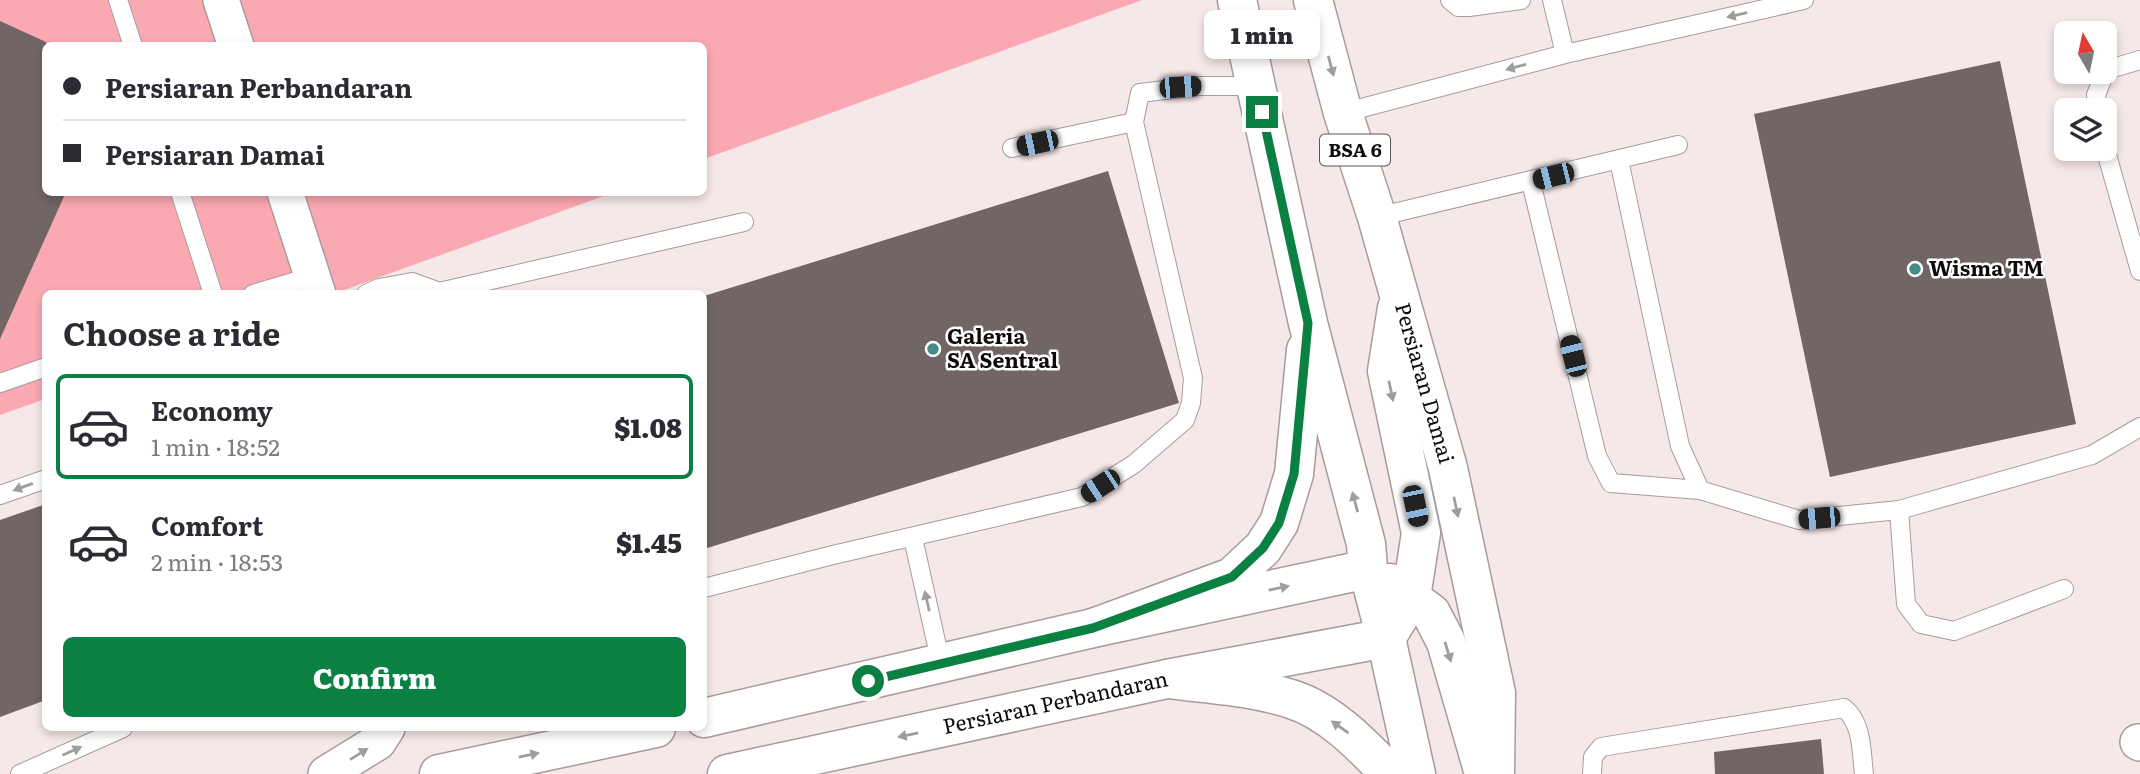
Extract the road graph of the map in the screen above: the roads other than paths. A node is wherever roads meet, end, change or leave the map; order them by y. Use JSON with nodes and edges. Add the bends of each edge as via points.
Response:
{"nodes":[{"id":1,"x":118,"y":0,"type":"edge"},
{"id":2,"x":221,"y":0,"type":"edge"},
{"id":3,"x":1237,"y":0,"type":"edge"},
{"id":4,"x":1313,"y":0,"type":"edge"},
{"id":5,"x":1450,"y":0,"type":"edge"},
{"id":6,"x":1521,"y":0,"type":"edge"},
{"id":7,"x":1552,"y":0,"type":"edge"},
{"id":8,"x":1804,"y":0,"type":"edge"},
{"id":9,"x":132,"y":42,"type":"edge"},
{"id":10,"x":235,"y":42,"type":"edge"},
{"id":11,"x":1565,"y":54,"type":"junction"},
{"id":12,"x":2140,"y":60,"type":"edge"},
{"id":13,"x":1256,"y":86,"type":"junction"},
{"id":14,"x":2096,"y":98,"type":"edge"},
{"id":15,"x":1343,"y":113,"type":"junction"},
{"id":16,"x":1134,"y":122,"type":"junction"},
{"id":17,"x":1678,"y":145,"type":"dead end"},
{"id":18,"x":1012,"y":148,"type":"dead end"},
{"id":19,"x":1619,"y":160,"type":"junction"},
{"id":20,"x":2109,"y":161,"type":"edge"},
{"id":21,"x":1531,"y":182,"type":"junction"},
{"id":22,"x":181,"y":196,"type":"edge"},
{"id":23,"x":286,"y":196,"type":"edge"},
{"id":24,"x":1377,"y":217,"type":"junction"},
{"id":25,"x":744,"y":222,"type":"dead end"},
{"id":26,"x":2140,"y":271,"type":"edge"},
{"id":27,"x":316,"y":285,"type":"edge"},
{"id":28,"x":212,"y":290,"type":"edge"},
{"id":29,"x":281,"y":290,"type":"edge"},
{"id":30,"x":375,"y":290,"type":"edge"},
{"id":31,"x":432,"y":290,"type":"edge"},
{"id":32,"x":452,"y":290,"type":"edge"},
{"id":33,"x":1399,"y":299,"type":"junction"},
{"id":34,"x":1308,"y":323,"type":"junction"},
{"id":35,"x":42,"y":368,"type":"edge"},
{"id":36,"x":0,"y":383,"type":"edge"},
{"id":37,"x":2140,"y":427,"type":"edge"},
{"id":38,"x":42,"y":480,"type":"edge"},
{"id":39,"x":1700,"y":489,"type":"junction"},
{"id":40,"x":0,"y":495,"type":"edge"},
{"id":41,"x":1899,"y":510,"type":"junction"},
{"id":42,"x":913,"y":538,"type":"junction"},
{"id":43,"x":1368,"y":569,"type":"junction"},
{"id":44,"x":707,"y":587,"type":"edge"},
{"id":45,"x":2064,"y":589,"type":"dead end"},
{"id":46,"x":1411,"y":597,"type":"junction"},
{"id":47,"x":1093,"y":628,"type":"junction"},
{"id":48,"x":1386,"y":638,"type":"junction"},
{"id":49,"x":941,"y":664,"type":"junction"},
{"id":50,"x":1167,"y":679,"type":"junction"},
{"id":51,"x":796,"y":698,"type":"junction"},
{"id":52,"x":707,"y":705,"type":"edge"},
{"id":53,"x":707,"y":717,"type":"edge"},
{"id":54,"x":116,"y":731,"type":"edge"},
{"id":55,"x":385,"y":731,"type":"edge"},
{"id":56,"x":642,"y":731,"type":"edge"},
{"id":57,"x":811,"y":756,"type":"junction"},
{"id":58,"x":1588,"y":773,"type":"edge"},
{"id":59,"x":20,"y":774,"type":"edge"},
{"id":60,"x":326,"y":774,"type":"edge"},
{"id":61,"x":439,"y":774,"type":"edge"},
{"id":62,"x":727,"y":774,"type":"edge"},
{"id":63,"x":776,"y":774,"type":"edge"},
{"id":64,"x":1390,"y":774,"type":"edge"},
{"id":65,"x":1416,"y":774,"type":"edge"},
{"id":66,"x":1484,"y":774,"type":"edge"},
{"id":67,"x":1494,"y":774,"type":"edge"},
{"id":68,"x":1864,"y":774,"type":"edge"}],
"edges":[{"from":1,"to":9,"type":"lane"},
{"from":2,"to":10,"type":"street"},
{"from":3,"to":13,"type":"main road"},
{"from":4,"to":15,"type":"main road","name":"Persiaran Damai","number":"BSA 6","one_way":true},
{"from":5,"to":6,"type":"lane","via":[[1458,7],[1469,7]]},
{"from":7,"to":11,"type":"lane"},
{"from":8,"to":11,"type":"lane","one_way":true},
{"from":11,"to":15,"type":"lane","one_way":true},
{"from":12,"to":14,"type":"lane","via":[[2106,70]]},
{"from":13,"to":16,"type":"lane","via":[[1140,93]]},
{"from":13,"to":34,"type":"main road"},
{"from":15,"to":24,"type":"main road","name":"Persiaran Damai","number":"BSA 6"},
{"from":16,"to":18,"type":"lane"},
{"from":16,"to":42,"type":"lane","via":[[1193,378],[1185,420],[1134,464],[1082,497]]},
{"from":17,"to":19,"type":"lane"},
{"from":19,"to":21,"type":"lane"},
{"from":19,"to":39,"type":"lane","via":[[1680,446]]},
{"from":20,"to":26,"type":"lane"},
{"from":21,"to":24,"type":"lane"},
{"from":21,"to":39,"type":"lane","via":[[1597,456],[1611,484]]},
{"from":22,"to":28,"type":"lane"},
{"from":23,"to":27,"type":"street"},
{"from":24,"to":33,"type":"main road","name":"Persiaran Damai","number":"BSA 6"},
{"from":25,"to":32,"type":"lane"},
{"from":27,"to":29,"type":"lane"},
{"from":30,"to":31,"type":"lane","via":[[412,282]]},
{"from":33,"to":46,"type":"main road","one_way":true,"via":[[1387,371],[1421,533]]},
{"from":33,"to":67,"type":"main road","name":"Persiaran Damai","number":"BSA 6","one_way":true,"via":[[1448,468],[1496,693]]},
{"from":43,"to":34,"type":"main road","one_way":true,"via":[[1366,544]]},
{"from":34,"to":47,"type":"main road","via":[[1294,474],[1279,523],[1263,548],[1232,577]]},
{"from":35,"to":36,"type":"lane"},
{"from":37,"to":41,"type":"lane","via":[[2092,455]]},
{"from":38,"to":40,"type":"lane","one_way":true},
{"from":39,"to":41,"type":"lane","via":[[1799,520]]},
{"from":41,"to":45,"type":"lane","via":[[1906,604],[1921,624],[1954,631]]},
{"from":42,"to":44,"type":"lane"},
{"from":49,"to":42,"type":"lane","one_way":true},
{"from":43,"to":46,"type":"main road"},
{"from":47,"to":43,"type":"main road","one_way":true},
{"from":43,"to":48,"type":"main road"},
{"from":46,"to":48,"type":"main road"},
{"from":46,"to":66,"type":"main road","one_way":true,"via":[[1431,612],[1446,642]]},
{"from":47,"to":49,"type":"main road"},
{"from":48,"to":50,"type":"main road","name":"Persiaran Perbandaran"},
{"from":48,"to":65,"type":"main road"},
{"from":49,"to":51,"type":"main road"},
{"from":50,"to":57,"type":"main road","name":"Persiaran Perbandaran","one_way":true},
{"from":64,"to":50,"type":"main road","one_way":true,"via":[[1353,737],[1293,699]]},
{"from":51,"to":52,"type":"street"},
{"from":51,"to":53,"type":"main road"},
{"from":59,"to":54,"type":"lane","one_way":true},
{"from":60,"to":55,"type":"street","one_way":true,"via":[[378,742]]},
{"from":61,"to":56,"type":"main road","one_way":true},
{"from":57,"to":62,"type":"main road","name":"Persiaran Perbandaran"},
{"from":57,"to":63,"type":"street"},
{"from":58,"to":68,"type":"lane","via":[[1601,747],[1844,708],[1853,715],[1858,730]]}]}
